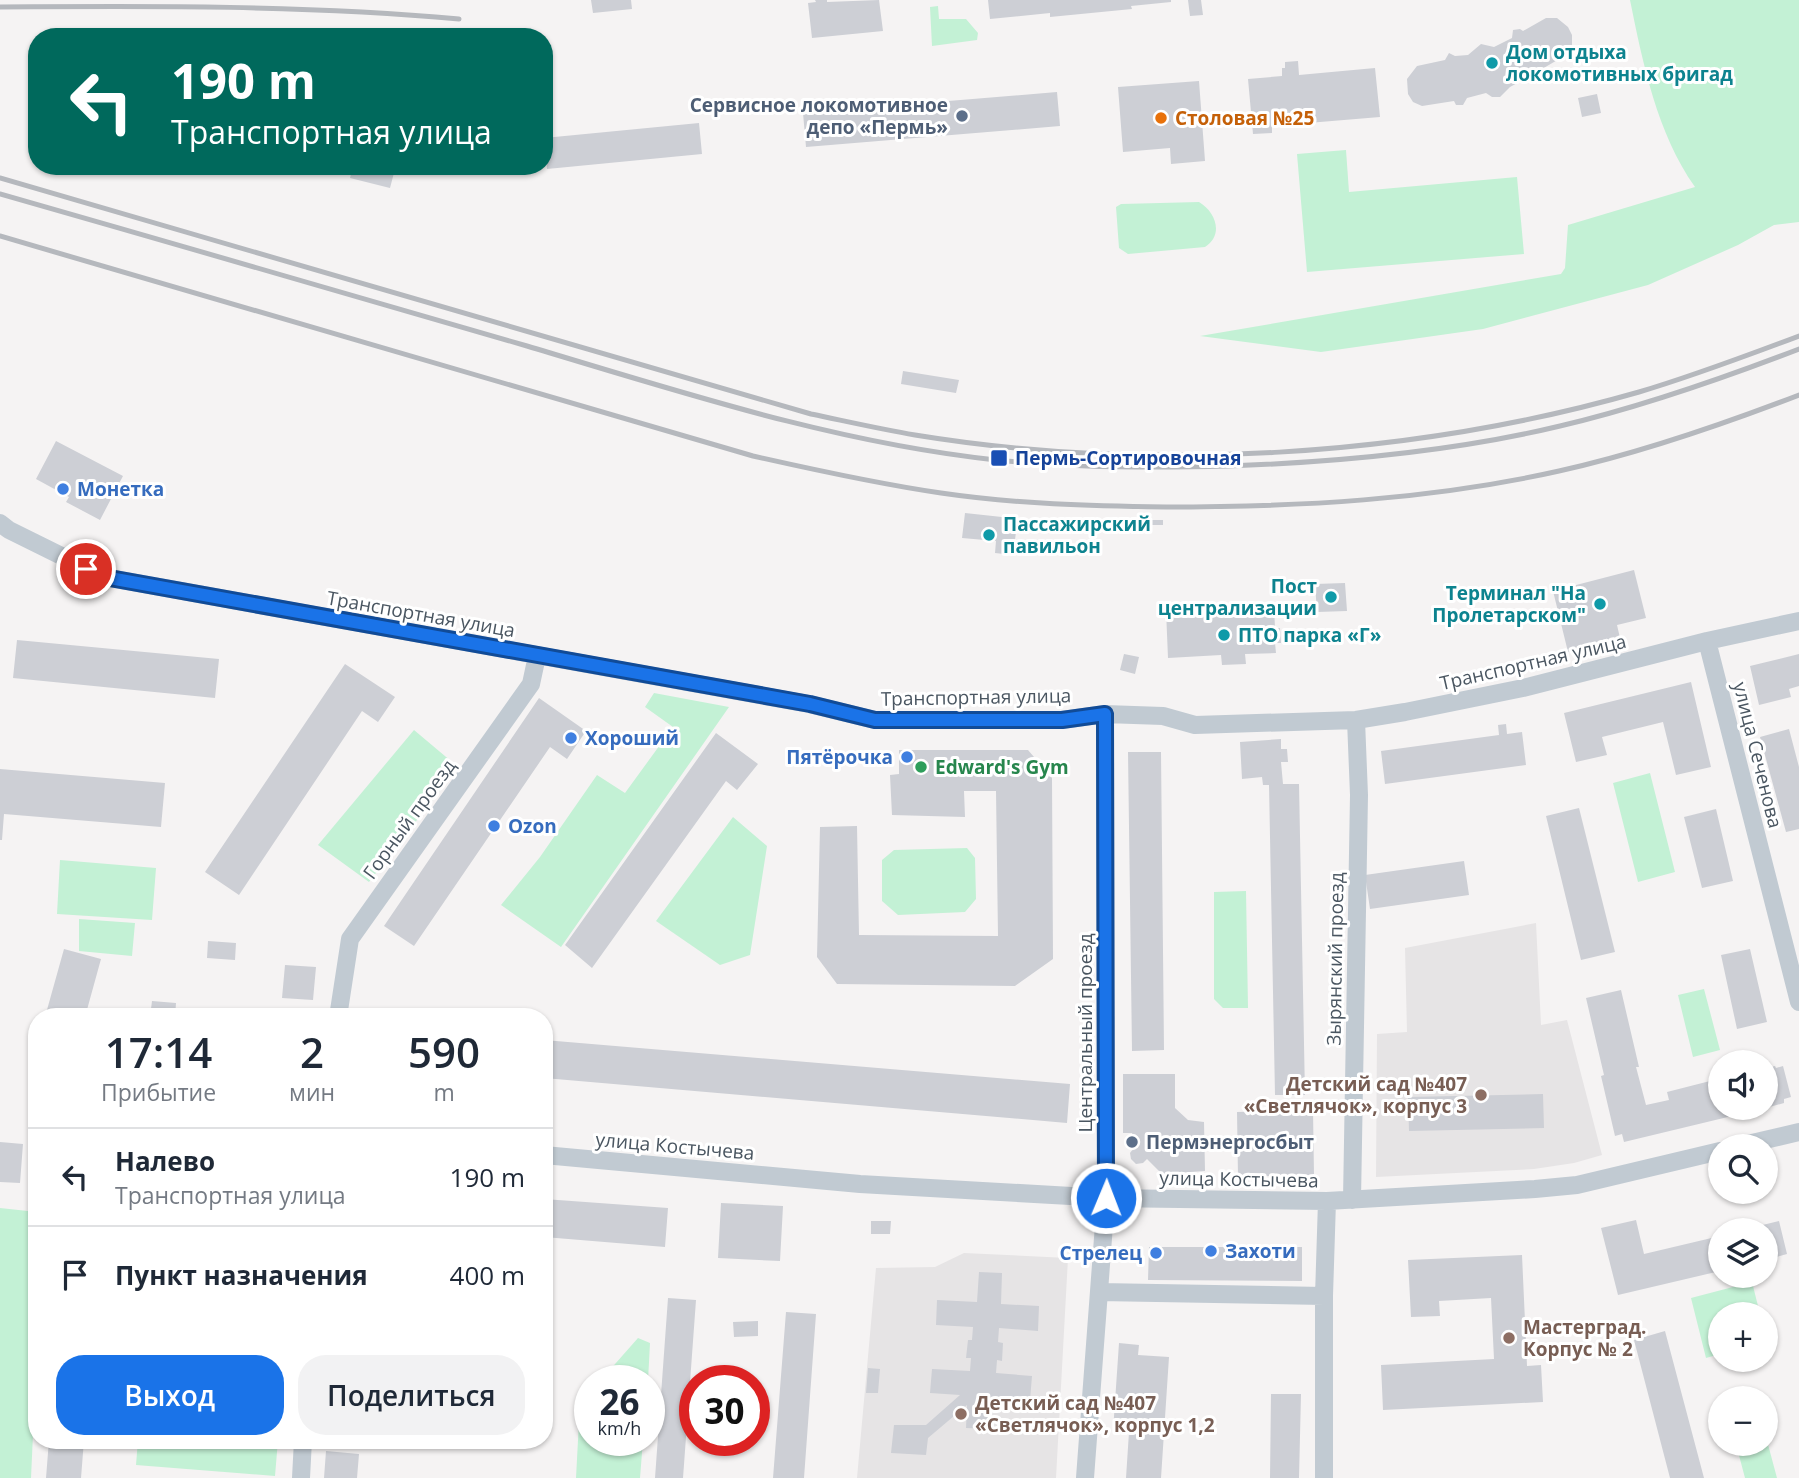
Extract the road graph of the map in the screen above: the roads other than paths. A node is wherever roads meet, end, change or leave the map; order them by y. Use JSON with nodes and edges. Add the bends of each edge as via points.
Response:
{"nodes":[{"id":1,"x":0,"y":523,"type":"edge"},
{"id":2,"x":1799,"y":621,"type":"edge"},
{"id":3,"x":1707,"y":641,"type":"junction"},
{"id":4,"x":537,"y":656,"type":"junction"},
{"id":5,"x":1105,"y":714,"type":"junction"},
{"id":6,"x":1356,"y":719,"type":"junction"},
{"id":7,"x":1799,"y":1002,"type":"edge"},
{"id":8,"x":339,"y":1008,"type":"edge"},
{"id":9,"x":1799,"y":1132,"type":"edge"},
{"id":10,"x":1778,"y":1137,"type":"edge"},
{"id":11,"x":1708,"y":1154,"type":"edge"},
{"id":12,"x":553,"y":1156,"type":"edge"},
{"id":13,"x":1106,"y":1198,"type":"junction"},
{"id":14,"x":1352,"y":1200,"type":"junction"},
{"id":15,"x":1327,"y":1201,"type":"junction"},
{"id":16,"x":1099,"y":1292,"type":"junction"},
{"id":17,"x":1324,"y":1296,"type":"junction"},
{"id":18,"x":303,"y":1449,"type":"edge"},
{"id":19,"x":301,"y":1478,"type":"edge"},
{"id":20,"x":1085,"y":1478,"type":"edge"},
{"id":21,"x":1324,"y":1478,"type":"edge"}],
"edges":[{"from":1,"to":4,"type":"street","name":"Транспортная улица","via":[[104,577]]},
{"from":2,"to":3,"type":"street","name":"Транспортная улица"},
{"from":3,"to":6,"type":"street","name":"Транспортная улица","via":[[1523,688]]},
{"from":3,"to":7,"type":"street","name":"улица Сеченова"},
{"from":4,"to":5,"type":"street","name":"Транспортная улица","via":[[810,704],[875,720],[1062,720]]},
{"from":4,"to":8,"type":"street","name":"Горный проезд","via":[[531,684],[350,939]]},
{"from":5,"to":6,"type":"street","name":"Транспортная улица","via":[[1163,716],[1195,725]]},
{"from":5,"to":13,"type":"street","name":"Центральный проезд"},
{"from":6,"to":14,"type":"street","name":"Зырянский проезд","via":[[1359,794]]},
{"from":9,"to":10,"type":"street"},
{"from":11,"to":14,"type":"street","name":"улица Костычева","via":[[1577,1185]]},
{"from":12,"to":13,"type":"street","name":"улица Костычева","via":[[860,1184]]},
{"from":13,"to":15,"type":"street","name":"улица Костычева"},
{"from":13,"to":16,"type":"street","name":"Центральный проезд"},
{"from":14,"to":15,"type":"street","name":"улица Костычева"},
{"from":15,"to":17,"type":"street"},
{"from":16,"to":17,"type":"street"},
{"from":16,"to":20,"type":"street","name":"Центральный проезд"},
{"from":17,"to":21,"type":"street"},
{"from":18,"to":19,"type":"street"}]}
